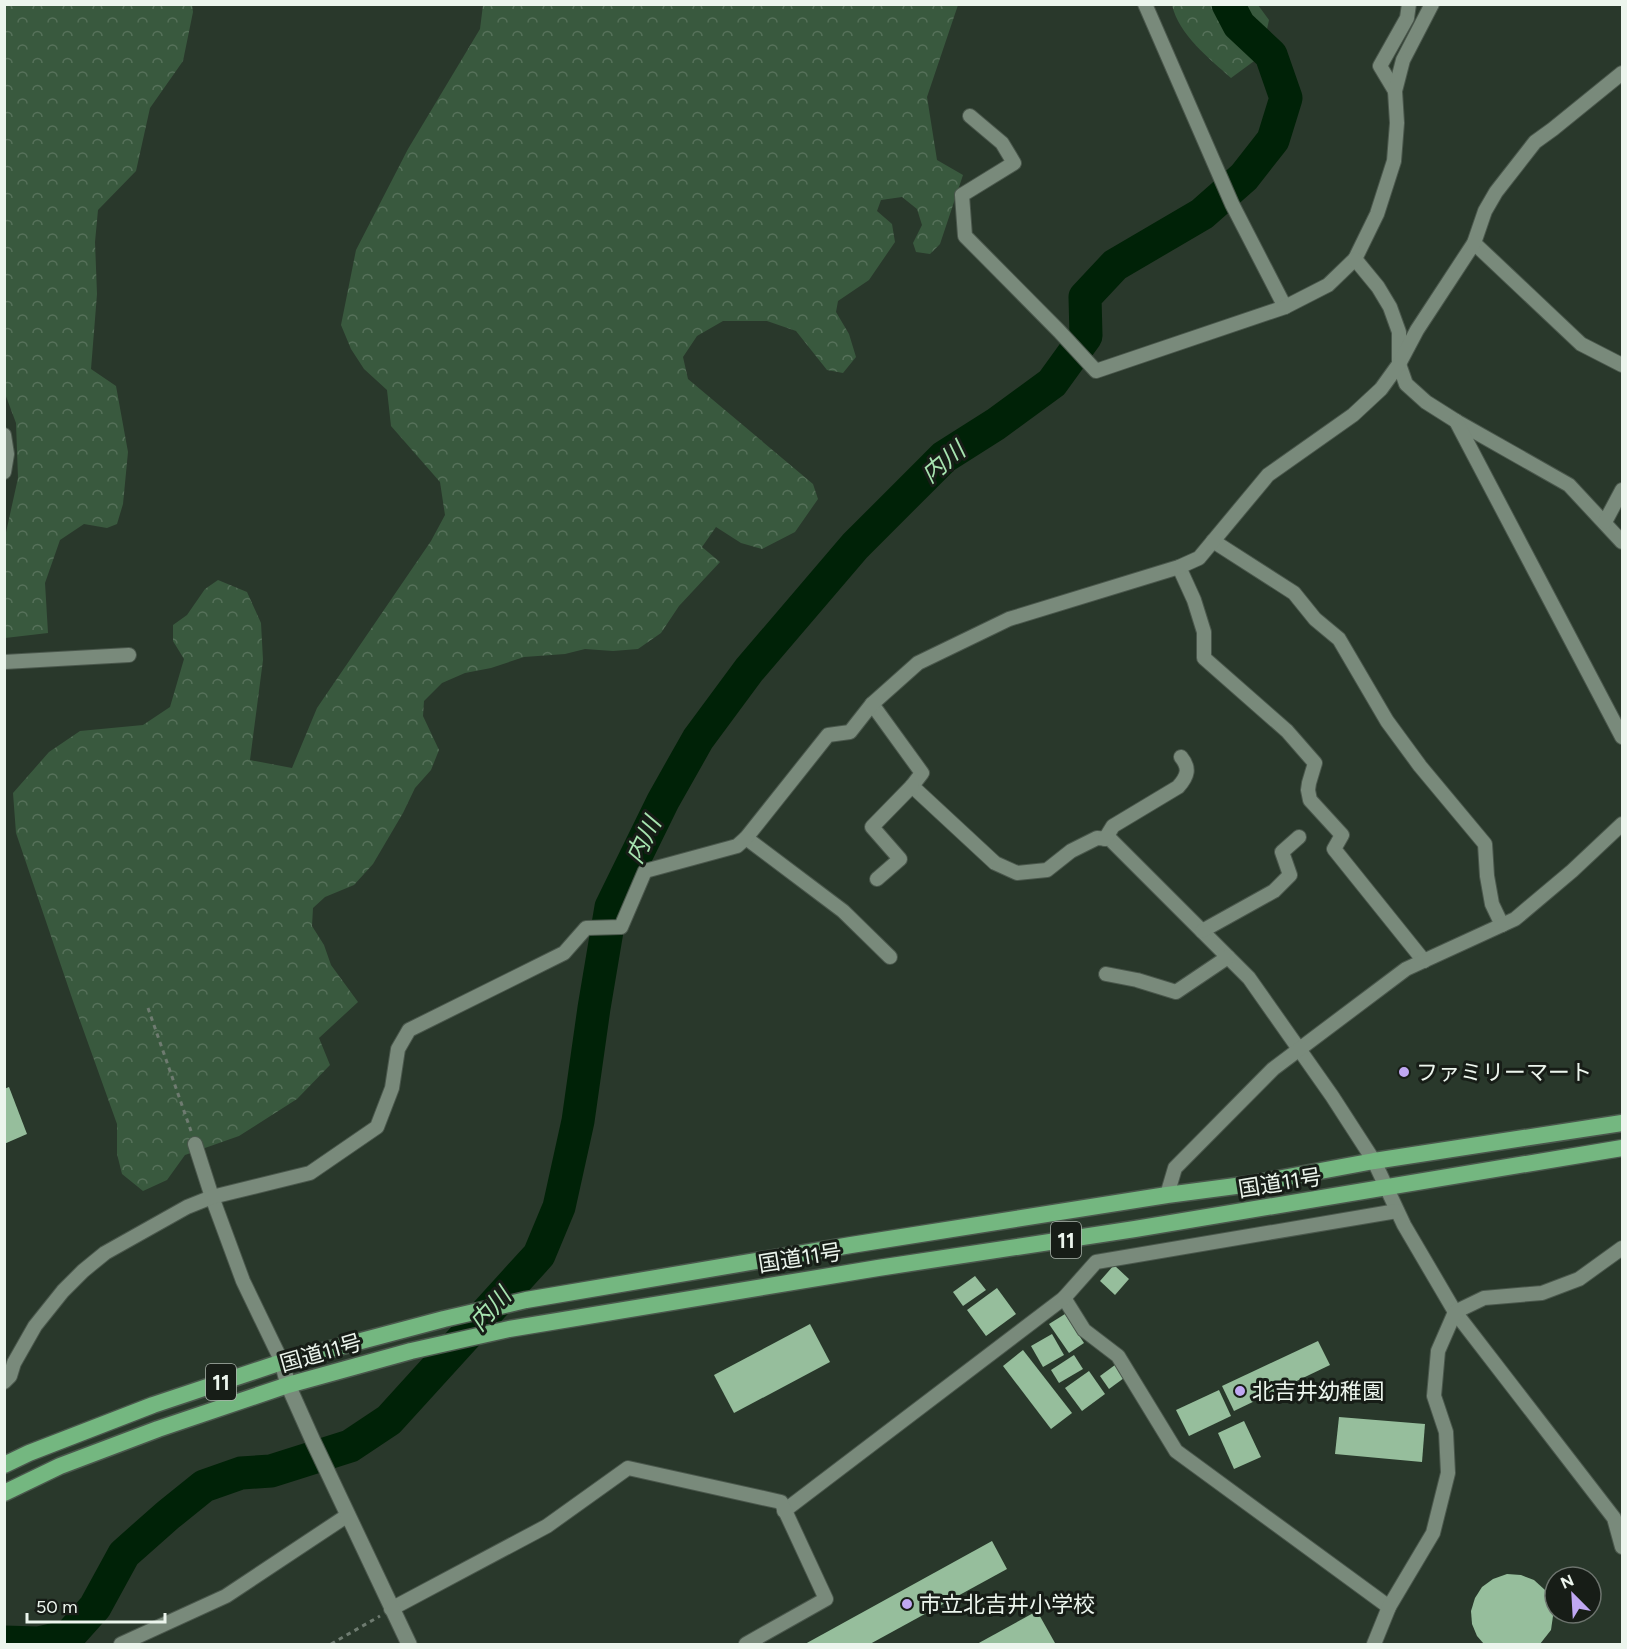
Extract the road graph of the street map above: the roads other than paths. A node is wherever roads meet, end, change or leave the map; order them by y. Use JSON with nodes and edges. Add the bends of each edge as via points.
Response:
{"nodes":[{"id":1,"x":1145,"y":4,"type":"edge"},
{"id":2,"x":1409,"y":4,"type":"edge"},
{"id":3,"x":1432,"y":4,"type":"edge"},
{"id":4,"x":1623,"y":73,"type":"edge"},
{"id":5,"x":1395,"y":92,"type":"junction"},
{"id":6,"x":970,"y":116,"type":"dead end"},
{"id":7,"x":1474,"y":243,"type":"junction"},
{"id":8,"x":1355,"y":259,"type":"junction"},
{"id":9,"x":1285,"y":306,"type":"junction"},
{"id":10,"x":1399,"y":364,"type":"junction"},
{"id":11,"x":1623,"y":365,"type":"edge"},
{"id":12,"x":1455,"y":422,"type":"junction"},
{"id":13,"x":4,"y":435,"type":"edge"},
{"id":14,"x":4,"y":472,"type":"edge"},
{"id":15,"x":1623,"y":490,"type":"edge"},
{"id":16,"x":1605,"y":522,"type":"junction"},
{"id":17,"x":1213,"y":541,"type":"junction"},
{"id":18,"x":1623,"y":542,"type":"edge"},
{"id":19,"x":1179,"y":567,"type":"junction"},
{"id":20,"x":129,"y":655,"type":"dead end"},
{"id":21,"x":4,"y":662,"type":"edge"},
{"id":22,"x":872,"y":704,"type":"junction"},
{"id":23,"x":1623,"y":737,"type":"edge"},
{"id":24,"x":1181,"y":757,"type":"dead end"},
{"id":25,"x":912,"y":786,"type":"junction"},
{"id":26,"x":1623,"y":824,"type":"edge"},
{"id":27,"x":1299,"y":837,"type":"dead end"},
{"id":28,"x":746,"y":838,"type":"junction"},
{"id":29,"x":1105,"y":839,"type":"junction"},
{"id":30,"x":877,"y":879,"type":"dead end"},
{"id":31,"x":1502,"y":925,"type":"junction"},
{"id":32,"x":1202,"y":931,"type":"junction"},
{"id":33,"x":890,"y":957,"type":"dead end"},
{"id":34,"x":1228,"y":957,"type":"junction"},
{"id":35,"x":1424,"y":961,"type":"junction"},
{"id":36,"x":1106,"y":974,"type":"dead end"},
{"id":37,"x":1299,"y":1050,"type":"junction"},
{"id":38,"x":1623,"y":1123,"type":"edge"},
{"id":39,"x":195,"y":1144,"type":"road end"},
{"id":40,"x":1623,"y":1148,"type":"edge"},
{"id":41,"x":1374,"y":1161,"type":"junction"},
{"id":42,"x":1387,"y":1188,"type":"junction"},
{"id":43,"x":1167,"y":1195,"type":"junction"},
{"id":44,"x":212,"y":1197,"type":"junction"},
{"id":45,"x":1397,"y":1211,"type":"junction"},
{"id":46,"x":1623,"y":1248,"type":"edge"},
{"id":47,"x":1064,"y":1298,"type":"junction"},
{"id":48,"x":1455,"y":1312,"type":"junction"},
{"id":49,"x":282,"y":1362,"type":"junction"},
{"id":50,"x":4,"y":1382,"type":"edge"},
{"id":51,"x":288,"y":1385,"type":"junction"},
{"id":52,"x":4,"y":1465,"type":"edge"},
{"id":53,"x":4,"y":1493,"type":"edge"},
{"id":54,"x":784,"y":1511,"type":"junction"},
{"id":55,"x":348,"y":1515,"type":"junction"},
{"id":56,"x":1623,"y":1547,"type":"edge"},
{"id":57,"x":1389,"y":1607,"type":"junction"},
{"id":58,"x":392,"y":1609,"type":"junction"},
{"id":59,"x":121,"y":1644,"type":"edge"},
{"id":60,"x":409,"y":1644,"type":"edge"},
{"id":61,"x":746,"y":1644,"type":"edge"},
{"id":62,"x":1374,"y":1644,"type":"edge"}],
"edges":[{"from":1,"to":9,"type":"street","via":[[1232,204]]},
{"from":2,"to":5,"type":"street","via":[[1407,18],[1380,66]]},
{"from":3,"to":5,"type":"street","via":[[1403,60]]},
{"from":4,"to":7,"type":"street","via":[[1535,141],[1496,192]]},
{"from":5,"to":8,"type":"street","via":[[1394,161],[1377,214]]},
{"from":6,"to":9,"type":"street","via":[[1002,144],[1014,163],[962,195],[965,236],[1096,371]]},
{"from":7,"to":10,"type":"street"},
{"from":7,"to":11,"type":"street","via":[[1581,344]]},
{"from":8,"to":9,"type":"street","via":[[1328,285]]},
{"from":8,"to":10,"type":"street","via":[[1390,307],[1399,332]]},
{"from":10,"to":12,"type":"street","via":[[1406,384]]},
{"from":10,"to":17,"type":"street","via":[[1381,389],[1353,416],[1268,475]]},
{"from":12,"to":16,"type":"street","via":[[1569,485]]},
{"from":12,"to":23,"type":"street"},
{"from":13,"to":14,"type":"street"},
{"from":15,"to":16,"type":"street"},
{"from":16,"to":18,"type":"street"},
{"from":17,"to":19,"type":"street","via":[[1199,558]]},
{"from":17,"to":31,"type":"street","via":[[1294,593],[1315,620],[1339,639],[1387,721],[1485,844],[1492,904]]},
{"from":19,"to":22,"type":"street","via":[[1009,619],[918,663]]},
{"from":19,"to":35,"type":"street","via":[[1204,632],[1204,658],[1287,731],[1315,763],[1308,790],[1310,800],[1342,835],[1334,849]]},
{"from":20,"to":21,"type":"street"},
{"from":22,"to":25,"type":"street","via":[[922,773]]},
{"from":22,"to":28,"type":"street","via":[[850,732],[828,735]]},
{"from":24,"to":29,"type":"street","via":[[1188,772],[1178,787],[1113,826]]},
{"from":25,"to":29,"type":"street","via":[[995,864],[1017,873],[1047,870],[1071,851],[1097,838]]},
{"from":25,"to":30,"type":"street","via":[[872,827],[900,859]]},
{"from":26,"to":31,"type":"street","via":[[1548,892]]},
{"from":27,"to":32,"type":"street","via":[[1282,852],[1290,875],[1274,891]]},
{"from":28,"to":33,"type":"street","via":[[843,911]]},
{"from":28,"to":44,"type":"street","via":[[737,846],[645,871],[621,927],[586,928],[564,953],[409,1030],[398,1049],[392,1088],[377,1127],[310,1173]]},
{"from":29,"to":32,"type":"street","via":[[1110,839]]},
{"from":31,"to":35,"type":"street"},
{"from":32,"to":34,"type":"street"},
{"from":34,"to":36,"type":"street","via":[[1176,992]]},
{"from":34,"to":37,"type":"street","via":[[1249,978]]},
{"from":35,"to":37,"type":"street","via":[[1406,969]]},
{"from":37,"to":41,"type":"street"},
{"from":37,"to":43,"type":"street","via":[[1273,1069],[1175,1168]]},
{"from":38,"to":41,"type":"highway","name":"国道11号","number":"11"},
{"from":39,"to":44,"type":"street"},
{"from":40,"to":42,"type":"highway","name":"国道11号","number":"11"},
{"from":41,"to":42,"type":"street"},
{"from":41,"to":43,"type":"highway","name":"国道11号","number":"11"},
{"from":42,"to":45,"type":"street"},
{"from":42,"to":51,"type":"highway","name":"国道11号","number":"11","via":[[509,1329]]},
{"from":43,"to":49,"type":"highway","name":"国道11号","number":"11","via":[[526,1300]]},
{"from":44,"to":49,"type":"street","via":[[243,1281]]},
{"from":44,"to":50,"type":"street","via":[[138,1234],[83,1271],[35,1326]]},
{"from":45,"to":47,"type":"street","via":[[1096,1262]]},
{"from":45,"to":48,"type":"street"},
{"from":46,"to":48,"type":"street","via":[[1579,1279],[1542,1293],[1484,1298]]},
{"from":47,"to":54,"type":"street"},
{"from":47,"to":57,"type":"street","via":[[1084,1330],[1118,1356],[1176,1450]]},
{"from":48,"to":56,"type":"street","via":[[1614,1518]]},
{"from":48,"to":57,"type":"street","via":[[1438,1351],[1434,1396],[1446,1432],[1448,1473],[1433,1533]]},
{"from":49,"to":51,"type":"street"},
{"from":49,"to":52,"type":"highway","name":"国道11号","number":"11","via":[[153,1405]]},
{"from":51,"to":53,"type":"highway","name":"国道11号","number":"11","via":[[60,1466]]},
{"from":51,"to":55,"type":"street"},
{"from":54,"to":58,"type":"street","via":[[780,1502],[628,1468],[547,1526]]},
{"from":54,"to":61,"type":"street","via":[[825,1599]]},
{"from":55,"to":58,"type":"street"},
{"from":55,"to":59,"type":"street","via":[[226,1596]]},
{"from":57,"to":62,"type":"street"},
{"from":58,"to":60,"type":"street"}]}
